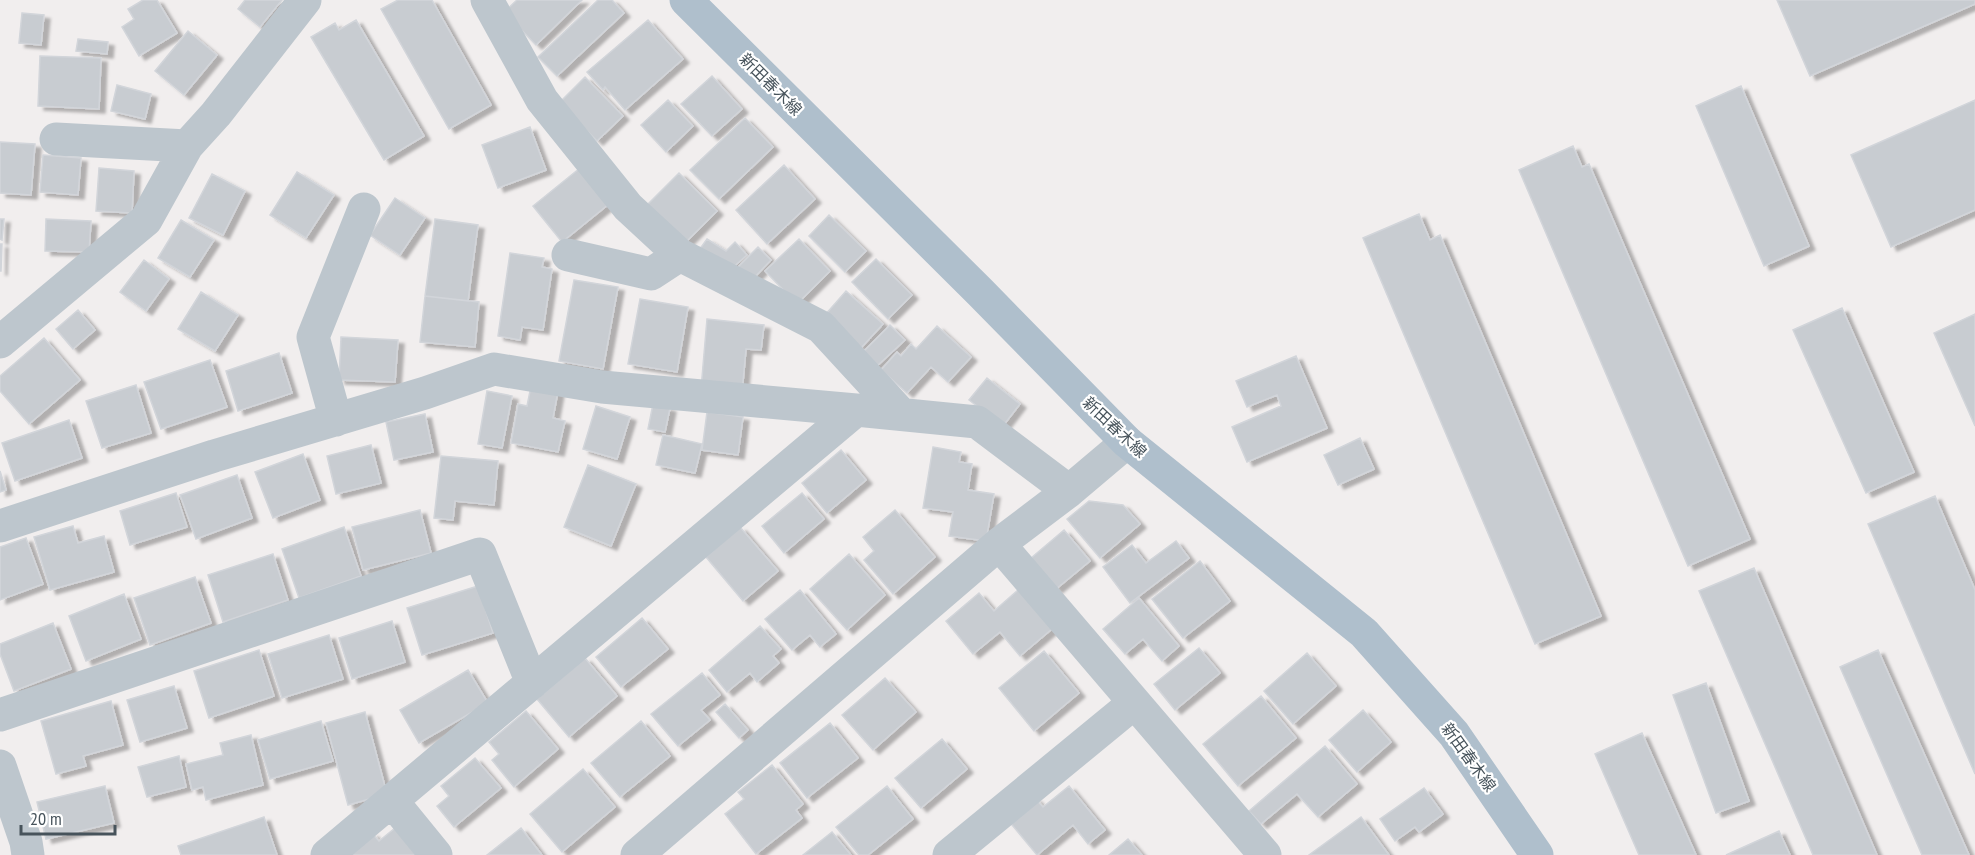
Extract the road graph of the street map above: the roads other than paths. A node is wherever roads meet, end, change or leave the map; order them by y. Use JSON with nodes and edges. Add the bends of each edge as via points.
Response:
{"nodes":[{"id":1,"x":305,"y":0,"type":"edge"},
{"id":2,"x":487,"y":0,"type":"edge"},
{"id":3,"x":686,"y":0,"type":"edge"},
{"id":4,"x":56,"y":139,"type":"dead end"},
{"id":5,"x":187,"y":146,"type":"junction"},
{"id":6,"x":364,"y":209,"type":"dead end"},
{"id":7,"x":568,"y":255,"type":"dead end"},
{"id":8,"x":680,"y":255,"type":"junction"},
{"id":9,"x":0,"y":342,"type":"edge"},
{"id":10,"x":856,"y":410,"type":"junction"},
{"id":11,"x":901,"y":414,"type":"junction"},
{"id":12,"x":336,"y":420,"type":"junction"},
{"id":13,"x":1127,"y":442,"type":"junction"},
{"id":14,"x":1069,"y":491,"type":"junction"},
{"id":15,"x":0,"y":526,"type":"edge"},
{"id":16,"x":999,"y":544,"type":"junction"},
{"id":17,"x":532,"y":683,"type":"junction"},
{"id":18,"x":1134,"y":703,"type":"junction"},
{"id":19,"x":0,"y":715,"type":"edge"},
{"id":20,"x":1,"y":775,"type":"edge"},
{"id":21,"x":392,"y":801,"type":"junction"},
{"id":22,"x":1258,"y":853,"type":"edge"},
{"id":23,"x":28,"y":855,"type":"edge"},
{"id":24,"x":327,"y":855,"type":"edge"},
{"id":25,"x":436,"y":855,"type":"edge"},
{"id":26,"x":636,"y":855,"type":"edge"},
{"id":27,"x":949,"y":855,"type":"edge"},
{"id":28,"x":1537,"y":855,"type":"edge"}],
"edges":[{"from":1,"to":5,"type":"street"},
{"from":2,"to":8,"type":"street","via":[[542,100],[628,207]]},
{"from":3,"to":13,"type":"main road","name":"新田春木線"},
{"from":4,"to":5,"type":"street"},
{"from":5,"to":9,"type":"street","via":[[146,220]]},
{"from":6,"to":12,"type":"street","via":[[313,337]]},
{"from":7,"to":8,"type":"street","via":[[651,274]]},
{"from":8,"to":11,"type":"street","via":[[821,327]]},
{"from":10,"to":11,"type":"street"},
{"from":10,"to":12,"type":"street","via":[[602,387],[494,369]]},
{"from":10,"to":17,"type":"street"},
{"from":11,"to":14,"type":"street","via":[[977,422]]},
{"from":12,"to":15,"type":"street"},
{"from":13,"to":14,"type":"street"},
{"from":13,"to":28,"type":"main road","name":"新田春木線","via":[[1364,633],[1454,734]]},
{"from":14,"to":16,"type":"street"},
{"from":16,"to":18,"type":"street"},
{"from":16,"to":26,"type":"street"},
{"from":17,"to":19,"type":"street","via":[[480,554]]},
{"from":17,"to":21,"type":"street"},
{"from":18,"to":22,"type":"street"},
{"from":18,"to":27,"type":"street"},
{"from":20,"to":23,"type":"street"},
{"from":21,"to":24,"type":"street"},
{"from":21,"to":25,"type":"street"}]}
